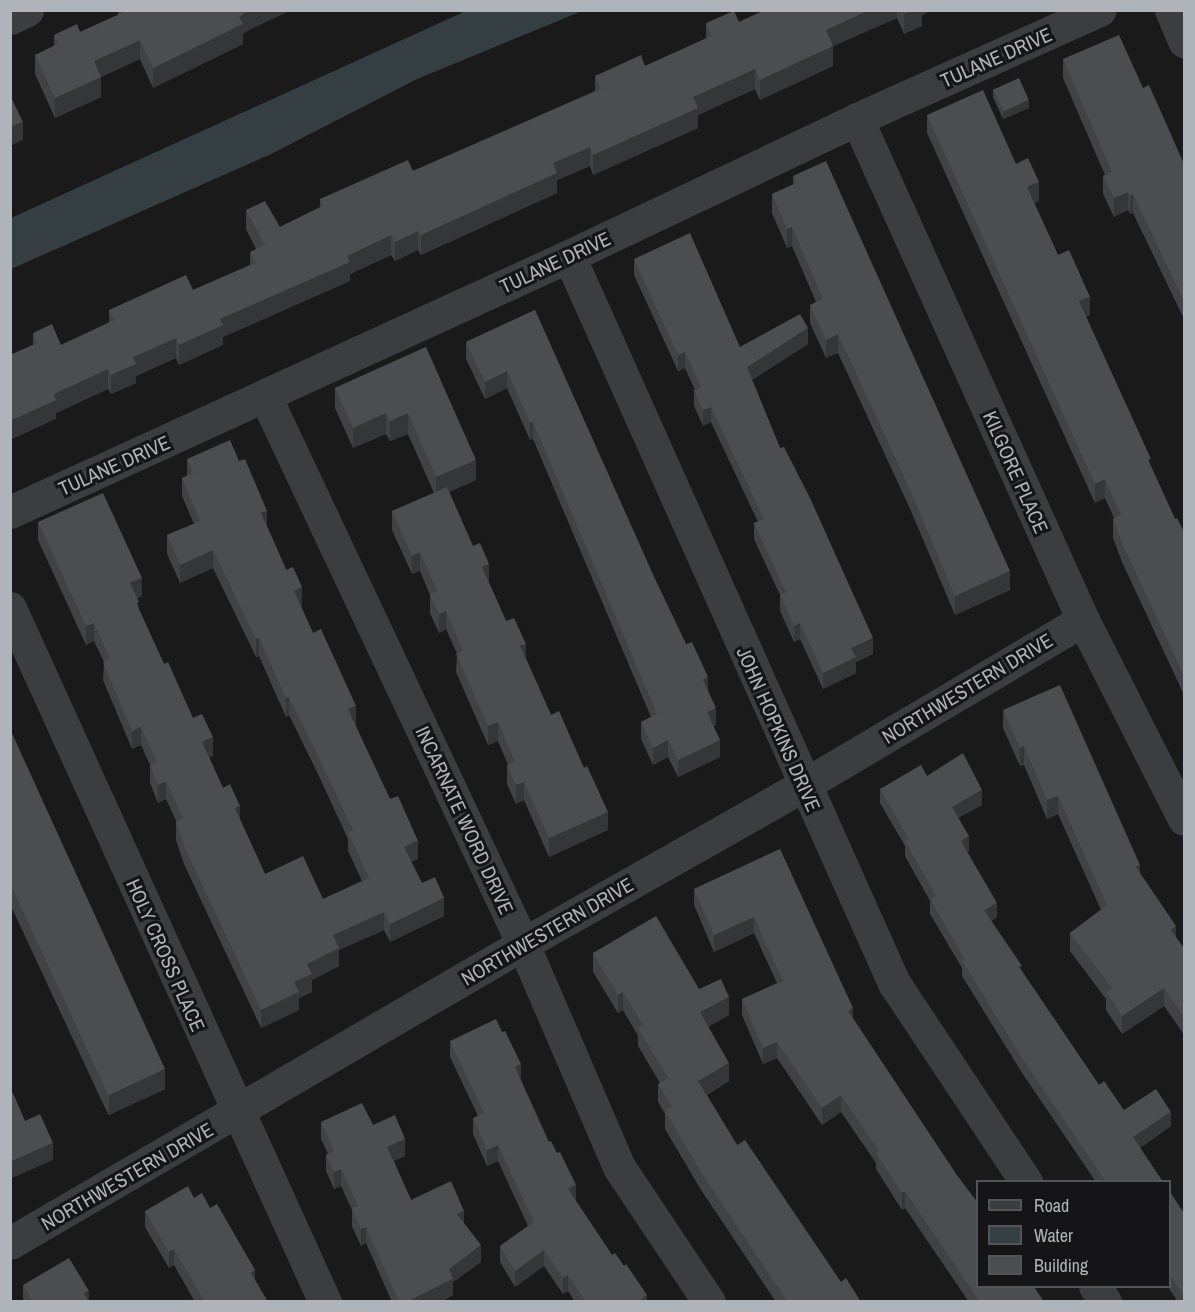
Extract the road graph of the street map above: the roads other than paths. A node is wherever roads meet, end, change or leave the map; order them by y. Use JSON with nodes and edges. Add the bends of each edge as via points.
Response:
{"nodes":[{"id":1,"x":27,"y":10,"type":"edge"},
{"id":2,"x":1100,"y":10,"type":"edge"},
{"id":3,"x":1171,"y":10,"type":"edge"},
{"id":4,"x":10,"y":18,"type":"edge"},
{"id":5,"x":1185,"y":41,"type":"edge"},
{"id":6,"x":857,"y":119,"type":"junction"},
{"id":7,"x":569,"y":256,"type":"junction"},
{"id":8,"x":265,"y":396,"type":"junction"},
{"id":9,"x":10,"y":512,"type":"edge"},
{"id":10,"x":10,"y":608,"type":"edge"},
{"id":11,"x":1083,"y":620,"type":"junction"},
{"id":12,"x":804,"y":784,"type":"junction"},
{"id":13,"x":1185,"y":819,"type":"edge"},
{"id":14,"x":523,"y":944,"type":"junction"},
{"id":15,"x":237,"y":1112,"type":"junction"},
{"id":16,"x":1025,"y":1180,"type":"edge"},
{"id":17,"x":10,"y":1243,"type":"edge"},
{"id":18,"x":1096,"y":1288,"type":"edge"},
{"id":19,"x":325,"y":1302,"type":"edge"},
{"id":20,"x":709,"y":1302,"type":"edge"},
{"id":21,"x":1105,"y":1302,"type":"edge"}],
"edges":[{"from":1,"to":4,"type":"street"},
{"from":2,"to":6,"type":"street","name":"TULANE DRIVE"},
{"from":3,"to":5,"type":"street"},
{"from":6,"to":7,"type":"street","name":"TULANE DRIVE"},
{"from":6,"to":11,"type":"street","name":"KILGORE PLACE"},
{"from":7,"to":8,"type":"street","name":"TULANE DRIVE"},
{"from":7,"to":12,"type":"street","name":"JOHN HOPKINS DRIVE"},
{"from":8,"to":9,"type":"street","name":"TULANE DRIVE"},
{"from":8,"to":14,"type":"street","name":"INCARNATE WORD DRIVE"},
{"from":10,"to":15,"type":"street","name":"HOLY CROSS PLACE"},
{"from":11,"to":12,"type":"street","name":"NORTHWESTERN DRIVE"},
{"from":11,"to":13,"type":"street","name":"KILGORE PLACE"},
{"from":12,"to":14,"type":"street","name":"NORTHWESTERN DRIVE"},
{"from":12,"to":16,"type":"street","name":"JOHN HOPKINS DRIVE","via":[[894,983]]},
{"from":14,"to":15,"type":"street","name":"NORTHWESTERN DRIVE"},
{"from":14,"to":20,"type":"street","name":"INCARNATE WORD DRIVE","via":[[620,1167]]},
{"from":15,"to":17,"type":"street","name":"NORTHWESTERN DRIVE"},
{"from":15,"to":19,"type":"street","name":"HOLY CROSS PLACE"},
{"from":18,"to":21,"type":"street"}]}
